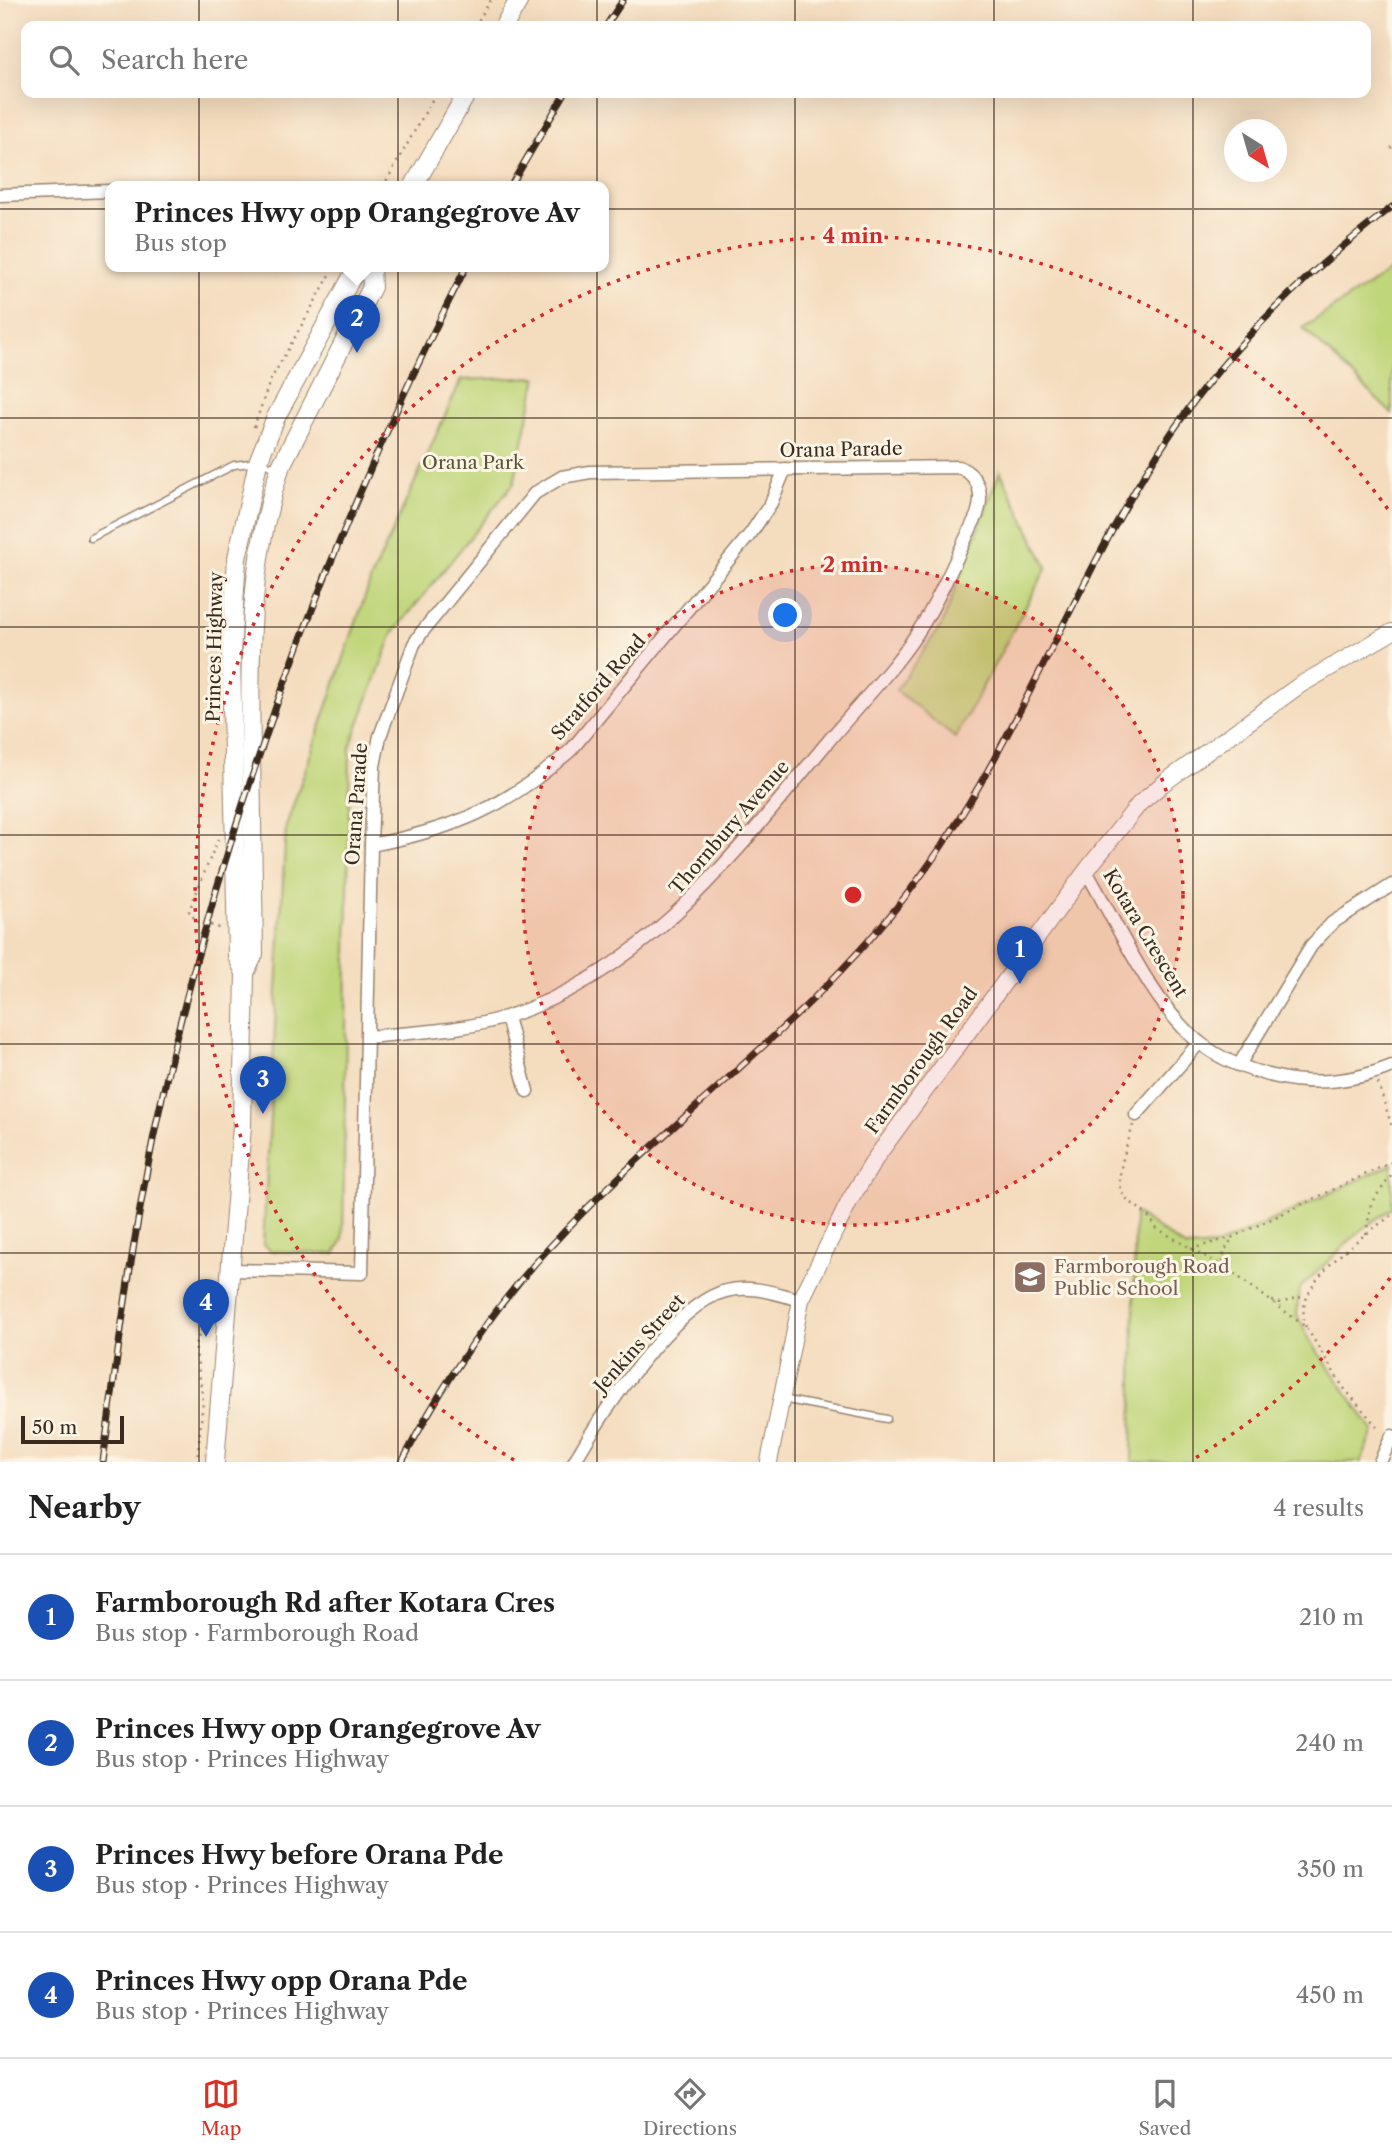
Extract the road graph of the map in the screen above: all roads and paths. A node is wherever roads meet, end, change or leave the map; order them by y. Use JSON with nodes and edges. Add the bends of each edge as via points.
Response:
{"nodes":[{"id":1,"x":491,"y":0,"type":"edge"},
{"id":2,"x":519,"y":0,"type":"edge"},
{"id":3,"x":478,"y":21,"type":"edge"},
{"id":4,"x":508,"y":21,"type":"edge"},
{"id":5,"x":433,"y":98,"type":"edge"},
{"id":6,"x":464,"y":98,"type":"edge"},
{"id":7,"x":386,"y":181,"type":"edge"},
{"id":8,"x":416,"y":181,"type":"edge"},
{"id":9,"x":105,"y":191,"type":"edge"},
{"id":10,"x":0,"y":195,"type":"edge"},
{"id":11,"x":357,"y":272,"type":"edge"},
{"id":12,"x":371,"y":272,"type":"edge"},
{"id":13,"x":258,"y":462,"type":"junction"},
{"id":14,"x":280,"y":468,"type":"junction"},
{"id":15,"x":785,"y":469,"type":"junction"},
{"id":16,"x":974,"y":477,"type":"joint"},
{"id":17,"x":91,"y":538,"type":"dead end"},
{"id":18,"x":1392,"y":632,"type":"edge"},
{"id":19,"x":371,"y":845,"type":"junction"},
{"id":20,"x":1086,"y":871,"type":"junction"},
{"id":21,"x":1392,"y":884,"type":"edge"},
{"id":22,"x":195,"y":921,"type":"dead end"},
{"id":23,"x":224,"y":930,"type":"dead end"},
{"id":24,"x":245,"y":973,"type":"junction"},
{"id":25,"x":508,"y":1017,"type":"junction"},
{"id":26,"x":367,"y":1037,"type":"junction"},
{"id":27,"x":1199,"y":1043,"type":"junction"},
{"id":28,"x":1239,"y":1065,"type":"junction"},
{"id":29,"x":1392,"y":1066,"type":"edge"},
{"id":30,"x":1375,"y":1073,"type":"junction"},
{"id":31,"x":527,"y":1091,"type":"dead end"},
{"id":32,"x":1136,"y":1115,"type":"joint"},
{"id":33,"x":1392,"y":1127,"type":"edge"},
{"id":34,"x":1392,"y":1162,"type":"edge"},
{"id":35,"x":1392,"y":1175,"type":"edge"},
{"id":36,"x":1392,"y":1215,"type":"edge"},
{"id":37,"x":1366,"y":1234,"type":"junction"},
{"id":38,"x":1233,"y":1237,"type":"junction"},
{"id":39,"x":1191,"y":1249,"type":"junction"},
{"id":40,"x":232,"y":1270,"type":"junction"},
{"id":41,"x":1229,"y":1270,"type":"junction"},
{"id":42,"x":1305,"y":1296,"type":"junction"},
{"id":43,"x":801,"y":1300,"type":"junction"},
{"id":44,"x":1269,"y":1300,"type":"junction"},
{"id":45,"x":210,"y":1312,"type":"dead end"},
{"id":46,"x":1306,"y":1327,"type":"junction"},
{"id":47,"x":780,"y":1398,"type":"junction"},
{"id":48,"x":887,"y":1419,"type":"dead end"},
{"id":49,"x":1391,"y":1439,"type":"edge"},
{"id":50,"x":197,"y":1462,"type":"edge"},
{"id":51,"x":215,"y":1462,"type":"edge"},
{"id":52,"x":574,"y":1462,"type":"edge"},
{"id":53,"x":769,"y":1462,"type":"edge"},
{"id":54,"x":1380,"y":1462,"type":"edge"}],
"edges":[{"from":1,"to":3,"type":"path"},
{"from":2,"to":4,"type":"main road"},
{"from":5,"to":7,"type":"path"},
{"from":6,"to":8,"type":"main road"},
{"from":9,"to":10,"type":"street"},
{"from":11,"to":13,"type":"main road","name":"Princes Highway","via":[[276,417]]},
{"from":12,"to":14,"type":"main road","name":"Princes Highway","via":[[372,287]]},
{"from":13,"to":14,"type":"lane"},
{"from":13,"to":17,"type":"lane","via":[[234,465]]},
{"from":13,"to":24,"type":"main road","name":"Princes Highway","via":[[232,604],[237,956]]},
{"from":14,"to":24,"type":"main road","name":"Princes Highway","via":[[261,541],[251,615],[254,954]]},
{"from":15,"to":16,"type":"street","name":"Orana Parade","via":[[958,467]]},
{"from":15,"to":19,"type":"street","name":"Stratford Road","via":[[771,503],[751,533],[571,750],[540,777],[478,815],[443,829]]},
{"from":15,"to":19,"type":"street","name":"Orana Parade","via":[[590,472],[562,477],[535,494],[414,644],[376,751]]},
{"from":16,"to":25,"type":"street","name":"Thornbury Avenue","via":[[981,495],[977,515],[921,628],[724,866],[675,917],[620,960],[558,996]]},
{"from":18,"to":20,"type":"street","name":"Farmborough Road","via":[[1321,672],[1165,782],[1139,804]]},
{"from":19,"to":26,"type":"street","name":"Orana Parade"},
{"from":20,"to":27,"type":"street","name":"Kotara Crescent","via":[[1151,983]]},
{"from":20,"to":43,"type":"street","name":"Farmborough Road","via":[[877,1156]]},
{"from":21,"to":28,"type":"street","via":[[1332,923],[1311,946]]},
{"from":22,"to":23,"type":"path"},
{"from":24,"to":40,"type":"main road","name":"Princes Highway","via":[[242,1126]]},
{"from":25,"to":26,"type":"street","name":"Thornbury Avenue"},
{"from":25,"to":31,"type":"street"},
{"from":26,"to":40,"type":"street","name":"Orana Parade","via":[[362,1273]]},
{"from":27,"to":28,"type":"street","name":"Kotara Crescent"},
{"from":27,"to":32,"type":"street"},
{"from":28,"to":30,"type":"street","name":"Kotara Crescent","via":[[1305,1082]]},
{"from":29,"to":30,"type":"street","name":"Kotara Crescent"},
{"from":30,"to":33,"type":"path"},
{"from":32,"to":39,"type":"path","via":[[1119,1183],[1122,1195],[1152,1219],[1156,1228]]},
{"from":34,"to":38,"type":"path"},
{"from":35,"to":37,"type":"path","via":[[1371,1203]]},
{"from":36,"to":37,"type":"path"},
{"from":37,"to":42,"type":"path"},
{"from":38,"to":39,"type":"path"},
{"from":38,"to":41,"type":"path","via":[[1224,1252],[1223,1263]]},
{"from":39,"to":41,"type":"path"},
{"from":40,"to":51,"type":"main road","name":"Princes Highway"},
{"from":41,"to":44,"type":"path"},
{"from":42,"to":44,"type":"path","via":[[1280,1303]]},
{"from":42,"to":46,"type":"path","via":[[1302,1316]]},
{"from":43,"to":47,"type":"street","name":"Farmborough Road"},
{"from":43,"to":52,"type":"street","name":"Jenkins Street","via":[[746,1288],[712,1295],[697,1305],[634,1372],[599,1418]]},
{"from":44,"to":46,"type":"path"},
{"from":45,"to":50,"type":"path","via":[[195,1344],[202,1401]]},
{"from":46,"to":49,"type":"path","via":[[1343,1387]]},
{"from":47,"to":48,"type":"lane"},
{"from":47,"to":53,"type":"street","name":"Farmborough Road"},
{"from":49,"to":54,"type":"street"}]}
